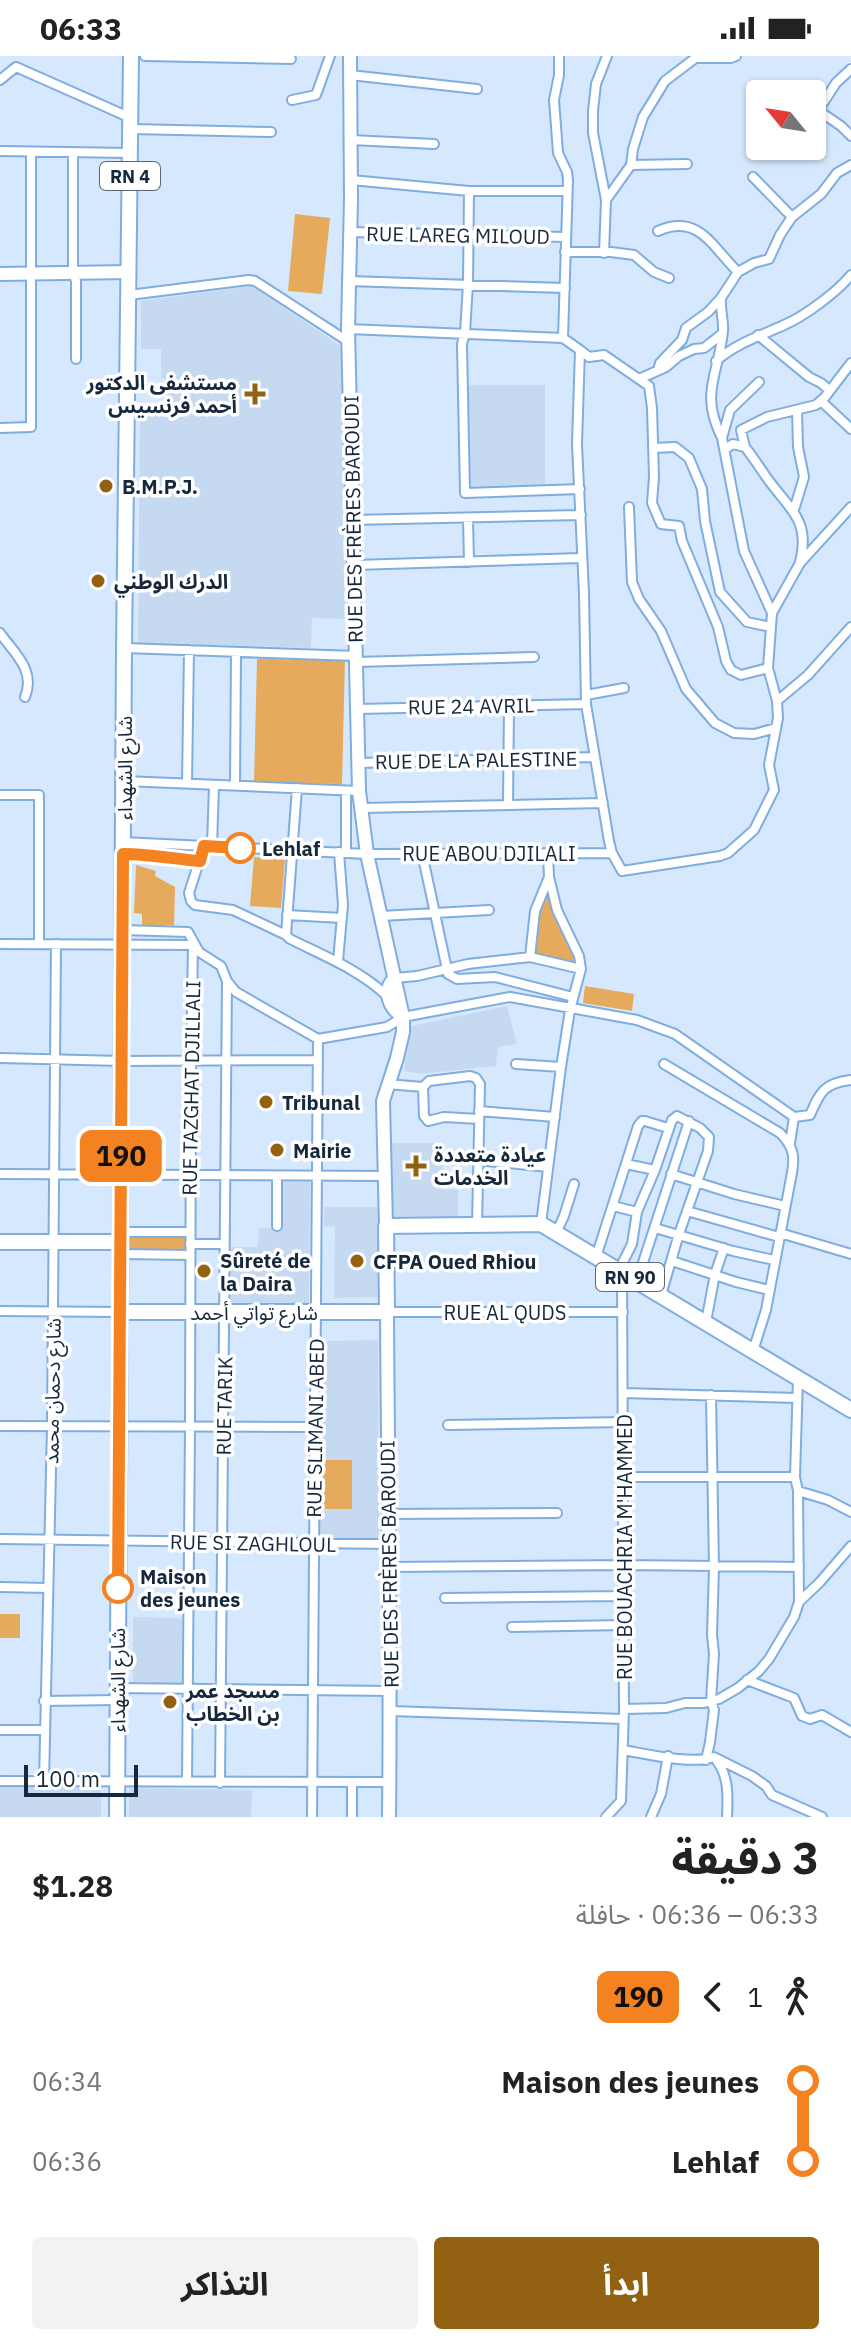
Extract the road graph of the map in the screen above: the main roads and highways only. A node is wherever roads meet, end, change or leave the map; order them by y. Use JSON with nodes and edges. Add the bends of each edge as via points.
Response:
{"nodes":[{"id":1,"x":131,"y":56,"type":"edge"},
{"id":2,"x":0,"y":1242,"type":"edge"},
{"id":3,"x":121,"y":1242,"type":"junction"},
{"id":4,"x":121,"y":1312,"type":"junction"},
{"id":5,"x":851,"y":1410,"type":"edge"},
{"id":6,"x":117,"y":1817,"type":"edge"}],
"edges":[{"from":1,"to":3,"type":"main road","name":"شارع الشهداء","number":"RN 4"},
{"from":2,"to":3,"type":"main road"},
{"from":3,"to":4,"type":"main road","name":"شارع الشهداء","number":"RN 4"},
{"from":4,"to":5,"type":"main road","name":"شارع تواتي أحمد","number":"RN 90","via":[[387,1312],[386,1226],[541,1224]]},
{"from":4,"to":6,"type":"main road","name":"شارع الشهداء","number":"RN 4"}]}
